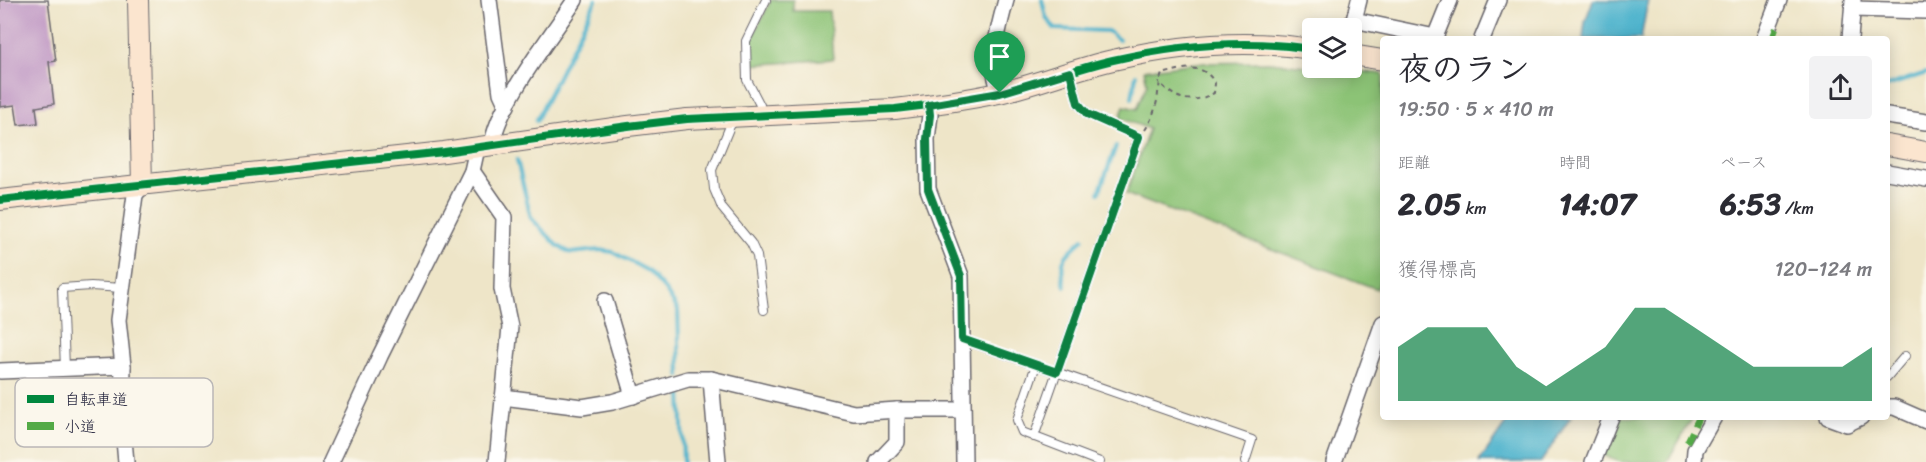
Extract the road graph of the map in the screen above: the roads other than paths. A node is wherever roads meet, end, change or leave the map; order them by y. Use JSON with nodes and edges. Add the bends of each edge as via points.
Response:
{"nodes":[{"id":1,"x":138,"y":0,"type":"edge"},
{"id":2,"x":489,"y":0,"type":"edge"},
{"id":3,"x":575,"y":0,"type":"edge"},
{"id":4,"x":766,"y":0,"type":"edge"},
{"id":5,"x":1006,"y":0,"type":"edge"},
{"id":6,"x":1359,"y":0,"type":"edge"},
{"id":7,"x":1450,"y":0,"type":"edge"},
{"id":8,"x":1498,"y":0,"type":"edge"},
{"id":9,"x":1779,"y":0,"type":"edge"},
{"id":10,"x":1853,"y":4,"type":"edge"},
{"id":11,"x":1926,"y":11,"type":"edge"},
{"id":12,"x":1430,"y":36,"type":"edge"},
{"id":13,"x":1435,"y":36,"type":"edge"},
{"id":14,"x":1483,"y":36,"type":"edge"},
{"id":15,"x":1765,"y":36,"type":"edge"},
{"id":16,"x":1850,"y":36,"type":"edge"},
{"id":17,"x":1302,"y":48,"type":"edge"},
{"id":18,"x":1362,"y":57,"type":"edge"},
{"id":19,"x":1380,"y":60,"type":"edge"},
{"id":20,"x":1070,"y":72,"type":"junction"},
{"id":21,"x":1000,"y":93,"type":"junction"},
{"id":22,"x":929,"y":105,"type":"junction"},
{"id":23,"x":507,"y":106,"type":"junction"},
{"id":24,"x":760,"y":116,"type":"junction"},
{"id":25,"x":739,"y":117,"type":"junction"},
{"id":26,"x":1890,"y":117,"type":"edge"},
{"id":27,"x":1926,"y":123,"type":"edge"},
{"id":28,"x":1890,"y":146,"type":"edge"},
{"id":29,"x":484,"y":147,"type":"junction"},
{"id":30,"x":1926,"y":152,"type":"edge"},
{"id":31,"x":471,"y":171,"type":"junction"},
{"id":32,"x":1890,"y":173,"type":"edge"},
{"id":33,"x":1926,"y":179,"type":"edge"},
{"id":34,"x":142,"y":186,"type":"junction"},
{"id":35,"x":0,"y":200,"type":"edge"},
{"id":36,"x":122,"y":288,"type":"junction"},
{"id":37,"x":605,"y":301,"type":"dead end"},
{"id":38,"x":764,"y":310,"type":"dead end"},
{"id":39,"x":1380,"y":332,"type":"edge"},
{"id":40,"x":962,"y":339,"type":"junction"},
{"id":41,"x":1905,"y":356,"type":"dead end"},
{"id":42,"x":1036,"y":365,"type":"junction"},
{"id":43,"x":123,"y":366,"type":"junction"},
{"id":44,"x":65,"y":369,"type":"junction"},
{"id":45,"x":0,"y":371,"type":"edge"},
{"id":46,"x":1057,"y":372,"type":"junction"},
{"id":47,"x":1890,"y":374,"type":"edge"},
{"id":48,"x":123,"y":378,"type":"edge"},
{"id":49,"x":711,"y":379,"type":"junction"},
{"id":50,"x":633,"y":396,"type":"junction"},
{"id":51,"x":503,"y":397,"type":"junction"},
{"id":52,"x":1890,"y":407,"type":"edge"},
{"id":53,"x":897,"y":410,"type":"junction"},
{"id":54,"x":962,"y":410,"type":"junction"},
{"id":55,"x":1610,"y":420,"type":"edge"},
{"id":56,"x":1712,"y":420,"type":"edge"},
{"id":57,"x":1836,"y":420,"type":"edge"},
{"id":58,"x":1855,"y":420,"type":"edge"},
{"id":59,"x":1926,"y":421,"type":"edge"},
{"id":60,"x":1035,"y":437,"type":"junction"},
{"id":61,"x":125,"y":447,"type":"edge"},
{"id":62,"x":126,"y":462,"type":"edge"},
{"id":63,"x":331,"y":462,"type":"edge"},
{"id":64,"x":497,"y":462,"type":"edge"},
{"id":65,"x":718,"y":462,"type":"edge"},
{"id":66,"x":878,"y":462,"type":"edge"},
{"id":67,"x":964,"y":462,"type":"edge"},
{"id":68,"x":1100,"y":462,"type":"edge"},
{"id":69,"x":1245,"y":462,"type":"edge"},
{"id":70,"x":1334,"y":462,"type":"edge"},
{"id":71,"x":1593,"y":462,"type":"edge"},
{"id":72,"x":1694,"y":462,"type":"edge"}],
"edges":[{"from":1,"to":34,"type":"street"},
{"from":2,"to":23,"type":"street","via":[[501,93]]},
{"from":3,"to":23,"type":"street"},
{"from":4,"to":24,"type":"lane","via":[[746,40],[747,80],[760,105]]},
{"from":5,"to":21,"type":"street","via":[[995,44],[996,84]]},
{"from":6,"to":12,"type":"street","via":[[1354,20]]},
{"from":7,"to":13,"type":"street"},
{"from":8,"to":14,"type":"street"},
{"from":9,"to":15,"type":"street"},
{"from":10,"to":11,"type":"street"},
{"from":10,"to":16,"type":"street"},
{"from":17,"to":20,"type":"street","via":[[1260,44],[1186,48]]},
{"from":18,"to":19,"type":"street"},
{"from":20,"to":21,"type":"street"},
{"from":20,"to":46,"type":"lane","via":[[1078,103],[1087,114],[1139,137]]},
{"from":21,"to":22,"type":"street"},
{"from":22,"to":24,"type":"street"},
{"from":22,"to":40,"type":"street","via":[[928,189],[961,276]]},
{"from":23,"to":29,"type":"street"},
{"from":24,"to":25,"type":"street"},
{"from":25,"to":29,"type":"street","via":[[687,119]]},
{"from":25,"to":38,"type":"lane","via":[[730,126],[712,170],[714,189],[722,208],[757,256]]},
{"from":26,"to":27,"type":"street"},
{"from":28,"to":30,"type":"street"},
{"from":29,"to":31,"type":"street"},
{"from":29,"to":34,"type":"street"},
{"from":31,"to":51,"type":"street","via":[[504,216],[502,289],[510,327]]},
{"from":31,"to":63,"type":"street"},
{"from":32,"to":33,"type":"street"},
{"from":34,"to":35,"type":"street"},
{"from":34,"to":36,"type":"street","via":[[135,195]]},
{"from":36,"to":43,"type":"street","via":[[118,320]]},
{"from":36,"to":44,"type":"lane","via":[[62,288]]},
{"from":37,"to":50,"type":"street"},
{"from":39,"to":70,"type":"street"},
{"from":40,"to":42,"type":"lane"},
{"from":40,"to":54,"type":"street"},
{"from":41,"to":47,"type":"lane"},
{"from":42,"to":46,"type":"lane"},
{"from":42,"to":60,"type":"lane","via":[[1017,420],[1022,432]]},
{"from":43,"to":44,"type":"street"},
{"from":43,"to":48,"type":"street"},
{"from":44,"to":45,"type":"street"},
{"from":46,"to":60,"type":"lane"},
{"from":46,"to":69,"type":"lane","via":[[1252,440]]},
{"from":49,"to":50,"type":"street","via":[[688,379]]},
{"from":49,"to":53,"type":"street","via":[[854,413]]},
{"from":49,"to":65,"type":"street"},
{"from":50,"to":51,"type":"street","via":[[582,407]]},
{"from":51,"to":64,"type":"street"},
{"from":52,"to":59,"type":"street"},
{"from":53,"to":54,"type":"street"},
{"from":53,"to":66,"type":"street","via":[[897,442]]},
{"from":54,"to":67,"type":"street"},
{"from":55,"to":71,"type":"street"},
{"from":56,"to":72,"type":"street","via":[[1695,450]]},
{"from":57,"to":58,"type":"street","via":[[1847,424]]},
{"from":60,"to":68,"type":"lane"},
{"from":61,"to":62,"type":"street"}]}
